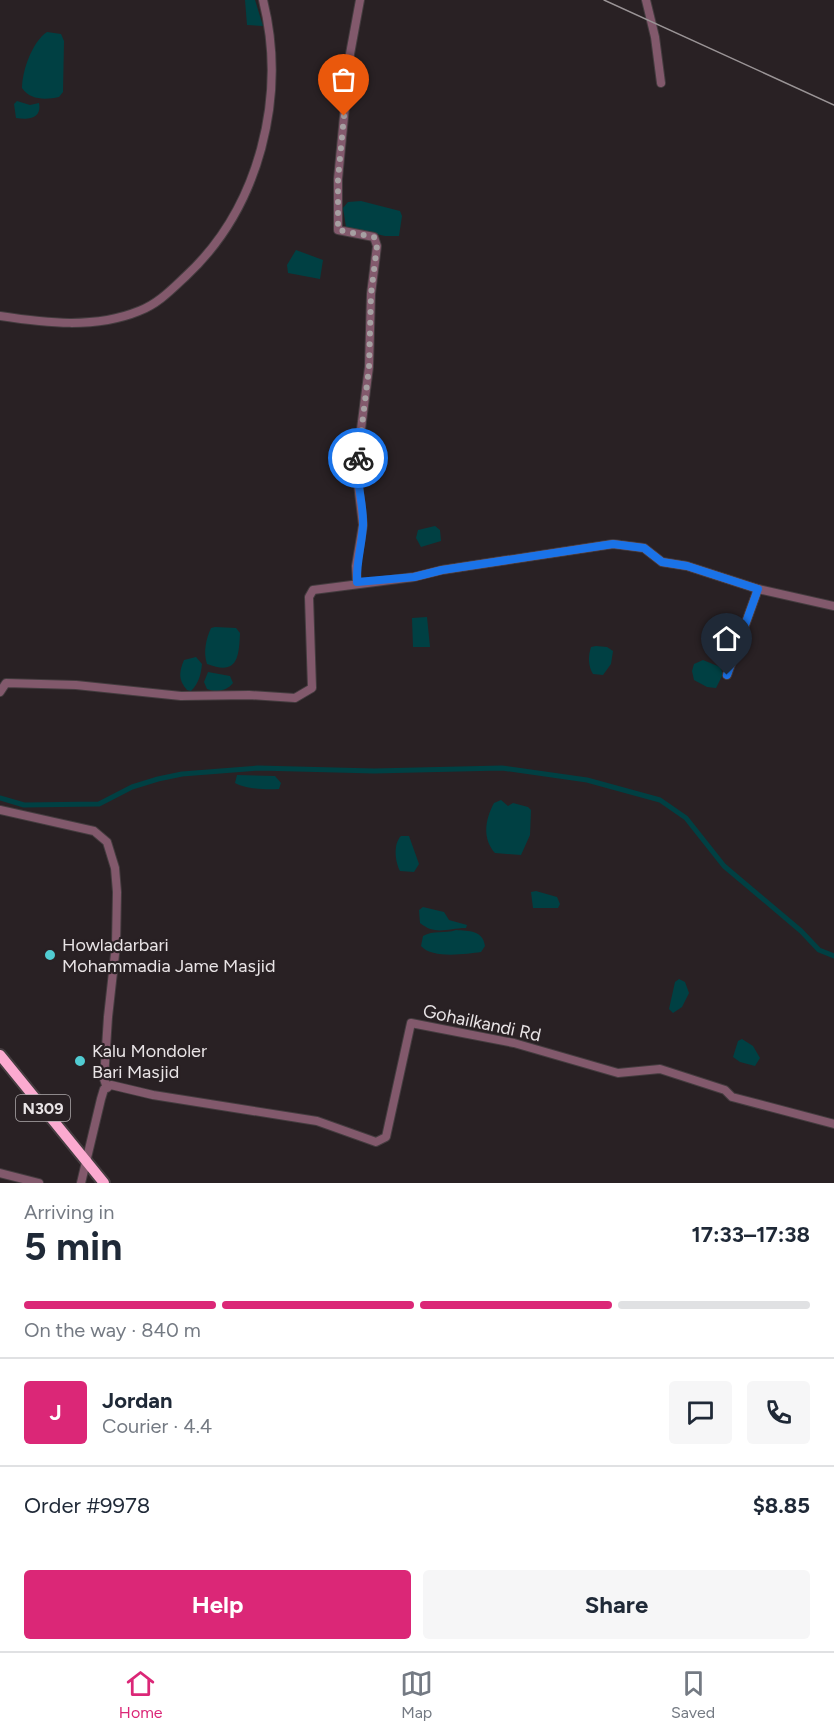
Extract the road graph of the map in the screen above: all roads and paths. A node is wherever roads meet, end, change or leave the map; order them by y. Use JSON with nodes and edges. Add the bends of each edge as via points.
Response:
{"nodes":[{"id":1,"x":263,"y":0,"type":"edge"},
{"id":2,"x":360,"y":0,"type":"edge"},
{"id":3,"x":646,"y":0,"type":"edge"},
{"id":4,"x":661,"y":83,"type":"dead end"},
{"id":5,"x":0,"y":316,"type":"edge"},
{"id":6,"x":357,"y":582,"type":"junction"},
{"id":7,"x":758,"y":589,"type":"junction"},
{"id":8,"x":834,"y":606,"type":"edge"},
{"id":9,"x":727,"y":675,"type":"dead end"},
{"id":10,"x":0,"y":692,"type":"edge"},
{"id":11,"x":0,"y":810,"type":"edge"},
{"id":12,"x":0,"y":1055,"type":"edge"},
{"id":13,"x":107,"y":1088,"type":"junction"},
{"id":14,"x":834,"y":1124,"type":"edge"},
{"id":15,"x":87,"y":1162,"type":"junction"},
{"id":16,"x":0,"y":1173,"type":"edge"},
{"id":17,"x":39,"y":1183,"type":"edge"},
{"id":18,"x":81,"y":1183,"type":"edge"},
{"id":19,"x":104,"y":1183,"type":"edge"}],
"edges":[{"from":1,"to":5,"type":"street","via":[[271,68],[266,137],[244,196],[219,240],[163,297],[139,311],[72,324]]},
{"from":2,"to":6,"type":"street","via":[[354,20],[338,179],[338,230],[374,237],[377,246],[369,368],[356,468],[363,525]]},
{"from":3,"to":4,"type":"street"},
{"from":6,"to":7,"type":"street","via":[[414,577],[613,544],[644,548],[662,562]]},
{"from":6,"to":10,"type":"street","via":[[311,592],[312,688],[295,698],[181,696],[33,682],[6,683]]},
{"from":7,"to":8,"type":"street"},
{"from":7,"to":9,"type":"street"},
{"from":11,"to":13,"type":"street","via":[[94,831],[106,842],[115,868],[117,892]]},
{"from":12,"to":15,"type":"highway","number":"N309"},
{"from":13,"to":14,"type":"street","name":"Gohailkandi Rd","via":[[111,1085],[316,1121],[376,1142],[386,1137],[411,1023],[514,1043],[618,1074],[660,1069],[725,1090],[732,1097]]},
{"from":13,"to":15,"type":"street"},
{"from":15,"to":18,"type":"street"},
{"from":15,"to":19,"type":"highway","number":"N309"},
{"from":16,"to":17,"type":"street"}]}
